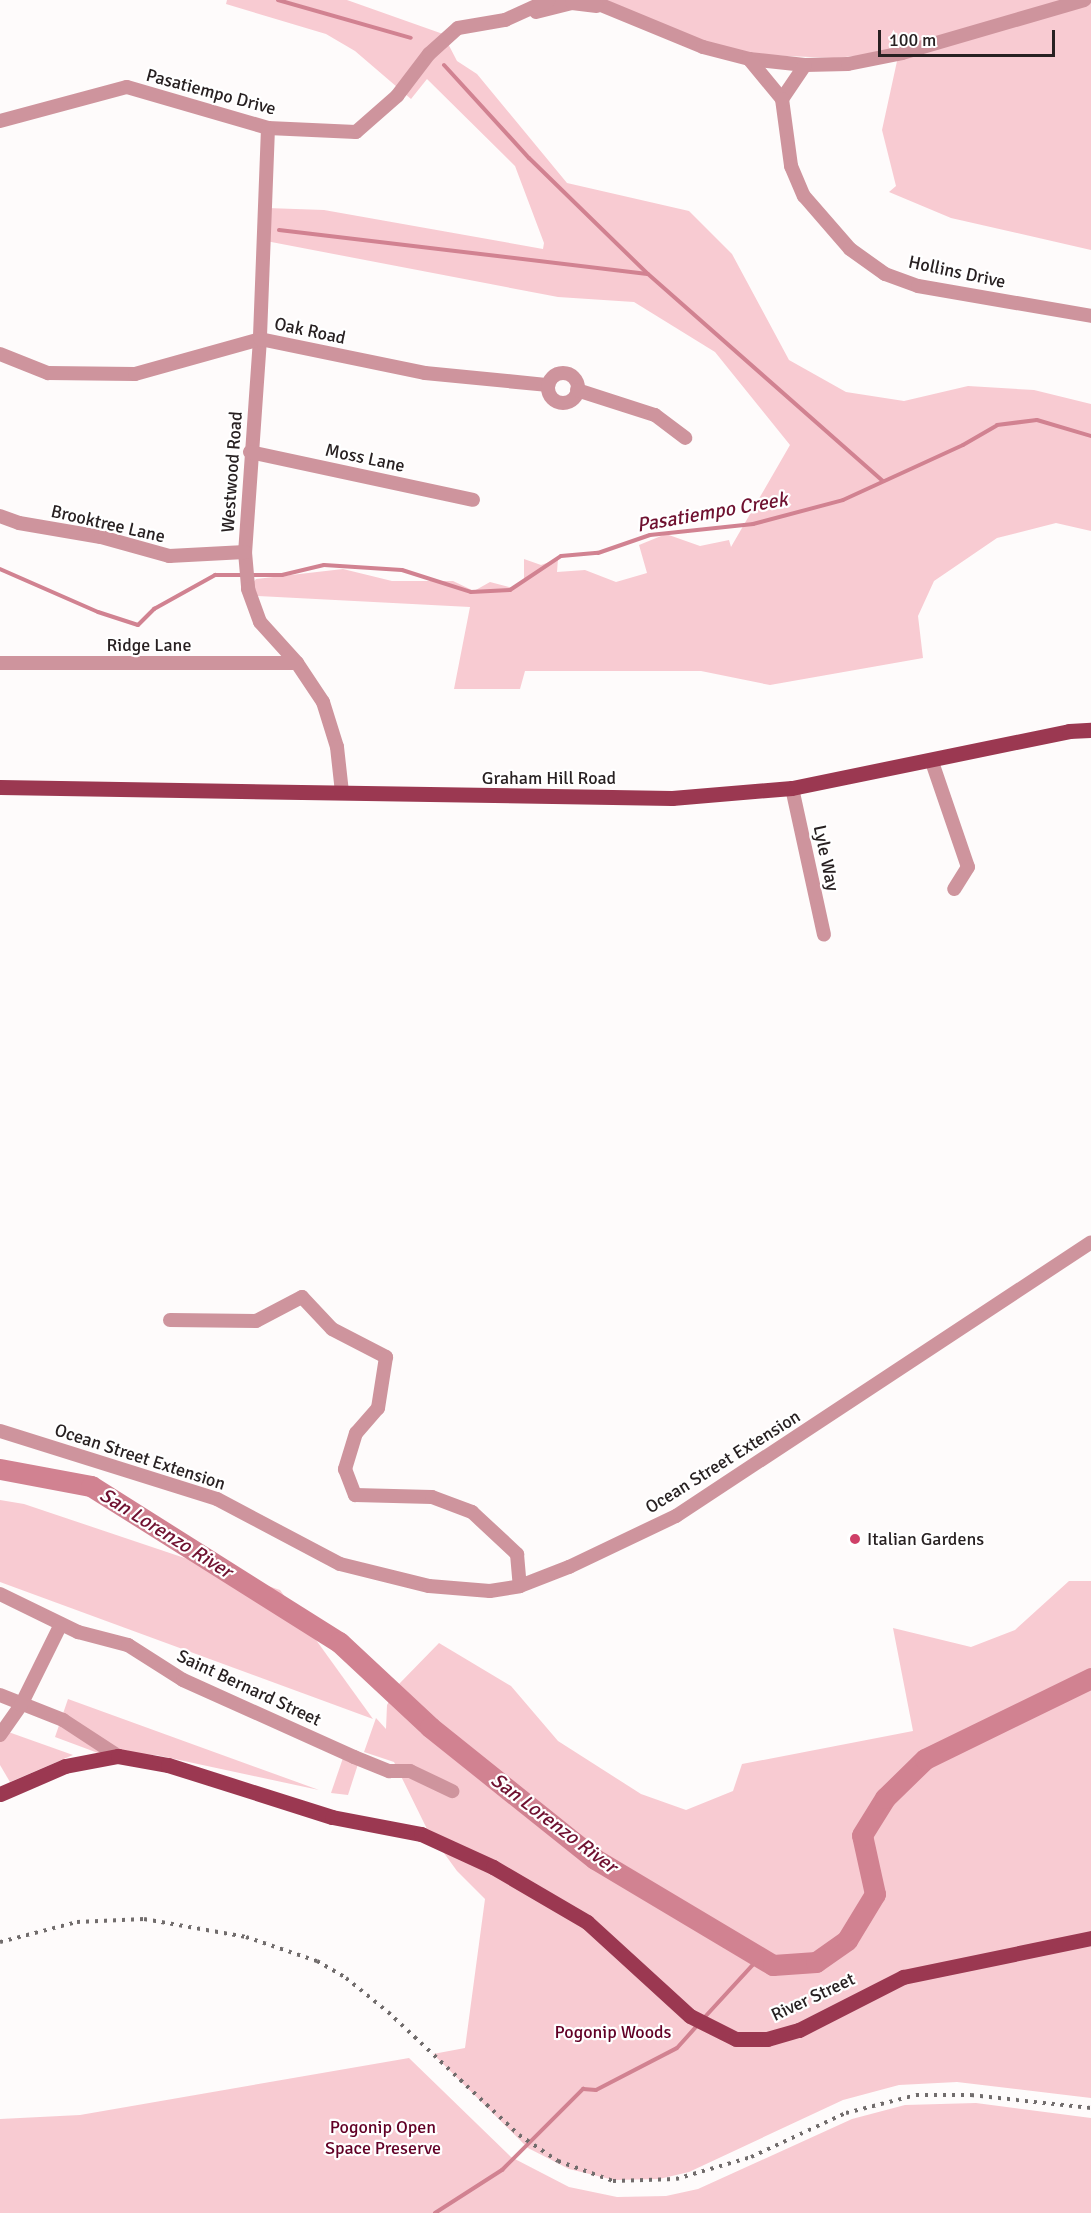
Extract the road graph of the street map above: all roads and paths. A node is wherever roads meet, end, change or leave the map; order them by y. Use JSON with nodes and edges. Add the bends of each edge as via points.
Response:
{"nodes":[{"id":1,"x":526,"y":0,"type":"edge"},
{"id":2,"x":549,"y":0,"type":"edge"},
{"id":3,"x":589,"y":0,"type":"edge"},
{"id":4,"x":1084,"y":0,"type":"edge"},
{"id":5,"x":606,"y":7,"type":"junction"},
{"id":6,"x":505,"y":20,"type":"junction"},
{"id":7,"x":749,"y":59,"type":"junction"},
{"id":8,"x":805,"y":65,"type":"junction"},
{"id":9,"x":782,"y":99,"type":"junction"},
{"id":10,"x":0,"y":122,"type":"edge"},
{"id":11,"x":268,"y":128,"type":"junction"},
{"id":12,"x":1091,"y":316,"type":"edge"},
{"id":13,"x":260,"y":339,"type":"junction"},
{"id":14,"x":0,"y":354,"type":"edge"},
{"id":15,"x":548,"y":385,"type":"junction"},
{"id":16,"x":577,"y":390,"type":"junction"},
{"id":17,"x":685,"y":438,"type":"dead end"},
{"id":18,"x":250,"y":452,"type":"junction"},
{"id":19,"x":473,"y":500,"type":"dead end"},
{"id":20,"x":0,"y":516,"type":"edge"},
{"id":21,"x":246,"y":559,"type":"junction"},
{"id":22,"x":0,"y":663,"type":"edge"},
{"id":23,"x":297,"y":663,"type":"junction"},
{"id":24,"x":1091,"y":730,"type":"edge"},
{"id":25,"x":932,"y":762,"type":"junction"},
{"id":26,"x":0,"y":787,"type":"edge"},
{"id":27,"x":792,"y":788,"type":"junction"},
{"id":28,"x":342,"y":792,"type":"junction"},
{"id":29,"x":954,"y":889,"type":"dead end"},
{"id":30,"x":824,"y":935,"type":"dead end"},
{"id":31,"x":1091,"y":1242,"type":"edge"},
{"id":32,"x":170,"y":1320,"type":"dead end"},
{"id":33,"x":0,"y":1431,"type":"edge"},
{"id":34,"x":520,"y":1586,"type":"junction"},
{"id":35,"x":0,"y":1594,"type":"edge"},
{"id":36,"x":61,"y":1624,"type":"junction"},
{"id":37,"x":0,"y":1695,"type":"edge"},
{"id":38,"x":21,"y":1705,"type":"junction"},
{"id":39,"x":0,"y":1735,"type":"edge"},
{"id":40,"x":118,"y":1756,"type":"junction"},
{"id":41,"x":452,"y":1791,"type":"dead end"},
{"id":42,"x":0,"y":1794,"type":"edge"},
{"id":43,"x":1091,"y":1938,"type":"edge"}],
"edges":[{"from":1,"to":6,"type":"street"},
{"from":2,"to":6,"type":"street","name":"Pasatiempo Drive"},
{"from":3,"to":5,"type":"street"},
{"from":4,"to":8,"type":"street","via":[[902,53],[848,64]]},
{"from":5,"to":6,"type":"street","via":[[572,3]]},
{"from":5,"to":7,"type":"street","via":[[703,48]]},
{"from":6,"to":11,"type":"street","name":"Pasatiempo Drive","via":[[458,28],[429,54],[397,96],[356,132]]},
{"from":7,"to":8,"type":"street"},
{"from":7,"to":9,"type":"street"},
{"from":8,"to":9,"type":"street"},
{"from":9,"to":12,"type":"street","name":"Hollins Drive","via":[[791,166],[804,196],[849,249],[885,274],[918,286]]},
{"from":10,"to":11,"type":"street","name":"Pasatiempo Drive","via":[[127,87]]},
{"from":11,"to":13,"type":"street","name":"Westwood Road"},
{"from":13,"to":14,"type":"street","name":"Oak Road","via":[[135,374],[48,373]]},
{"from":13,"to":15,"type":"street","name":"Oak Road","via":[[425,373]]},
{"from":13,"to":18,"type":"street","name":"Westwood Road"},
{"from":15,"to":16,"type":"street","name":"Oak Road","via":[[553,376],[563,373],[576,380]]},
{"from":15,"to":16,"type":"street","via":[[549,394],[560,403],[573,399]]},
{"from":16,"to":17,"type":"street","name":"Oak Road","via":[[655,415]]},
{"from":18,"to":19,"type":"street","name":"Moss Lane"},
{"from":18,"to":21,"type":"street","name":"Westwood Road"},
{"from":20,"to":21,"type":"street","name":"Brooktree Lane","via":[[169,556]]},
{"from":21,"to":23,"type":"street","name":"Westwood Road","via":[[248,589],[260,622]]},
{"from":22,"to":23,"type":"street","name":"Ridge Lane"},
{"from":23,"to":28,"type":"street","name":"Westwood Road","via":[[323,702],[337,747]]},
{"from":24,"to":25,"type":"main road","name":"Graham Hill Road","via":[[1069,731]]},
{"from":25,"to":27,"type":"main road","name":"Graham Hill Road"},
{"from":25,"to":29,"type":"street","via":[[968,867]]},
{"from":26,"to":28,"type":"main road","name":"Graham Hill Road"},
{"from":27,"to":28,"type":"main road","name":"Graham Hill Road","via":[[672,798]]},
{"from":27,"to":30,"type":"street","name":"Lyle Way"},
{"from":31,"to":34,"type":"street","name":"Ocean Street Extension","via":[[676,1516]]},
{"from":32,"to":34,"type":"street","via":[[256,1322],[302,1297],[332,1329],[386,1357],[378,1408],[356,1433],[345,1469],[355,1496],[432,1497],[472,1512],[517,1554]]},
{"from":33,"to":34,"type":"street","name":"Ocean Street Extension","via":[[217,1499],[340,1564],[429,1586],[490,1591]]},
{"from":35,"to":36,"type":"street","name":"Saint Bernard Street"},
{"from":36,"to":38,"type":"street"},
{"from":36,"to":41,"type":"street","name":"Saint Bernard Street","via":[[128,1645],[183,1680],[354,1757],[389,1771],[410,1771]]},
{"from":37,"to":38,"type":"street"},
{"from":38,"to":39,"type":"street"},
{"from":38,"to":40,"type":"street","via":[[63,1720]]},
{"from":40,"to":42,"type":"main road","via":[[65,1766]]},
{"from":40,"to":43,"type":"main road","name":"River Street","via":[[168,1765],[332,1817],[421,1834],[493,1868],[603,1934],[690,2016],[736,2039],[782,2036],[903,1977]]}]}
